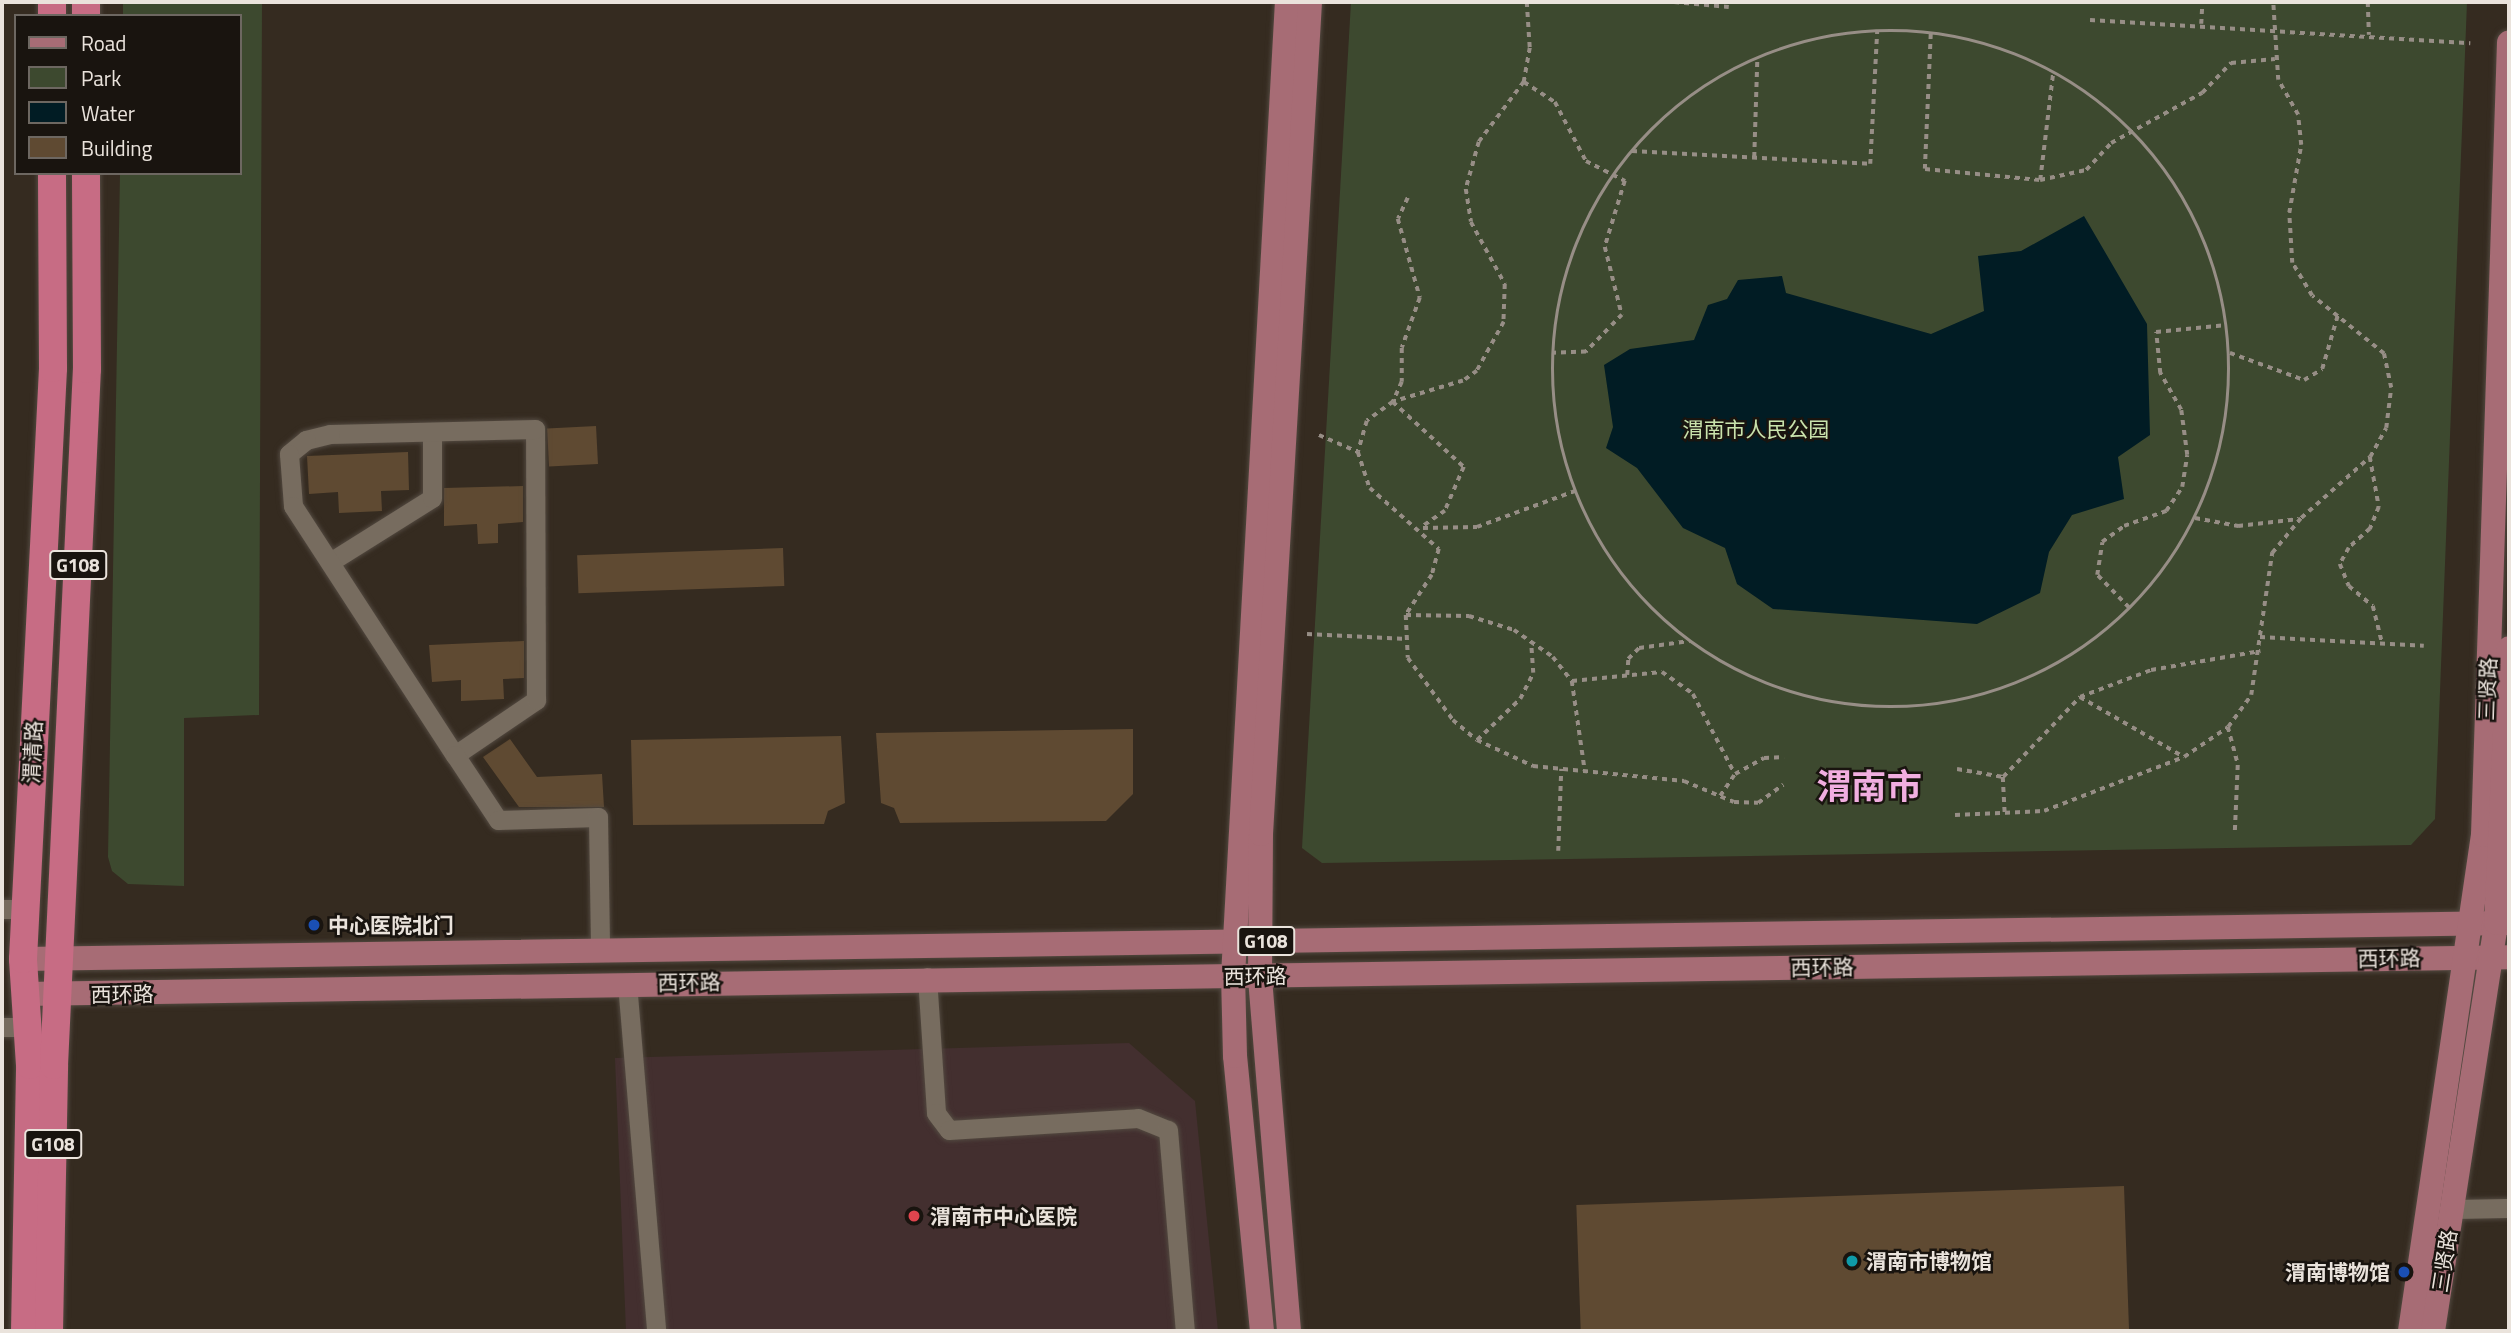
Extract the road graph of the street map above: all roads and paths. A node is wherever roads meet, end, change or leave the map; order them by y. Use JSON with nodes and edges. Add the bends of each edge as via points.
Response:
{"nodes":[{"id":1,"x":1287,"y":2,"type":"edge"},
{"id":2,"x":1310,"y":2,"type":"edge"},
{"id":3,"x":1527,"y":2,"type":"edge"},
{"id":4,"x":1674,"y":2,"type":"edge"},
{"id":5,"x":2202,"y":2,"type":"edge"},
{"id":6,"x":2273,"y":2,"type":"edge"},
{"id":7,"x":2368,"y":2,"type":"edge"},
{"id":8,"x":1729,"y":7,"type":"dead end"},
{"id":9,"x":2090,"y":20,"type":"dead end"},
{"id":10,"x":2202,"y":25,"type":"junction"},
{"id":11,"x":2270,"y":29,"type":"junction"},
{"id":12,"x":1877,"y":32,"type":"junction"},
{"id":13,"x":1931,"y":34,"type":"junction"},
{"id":14,"x":2368,"y":35,"type":"junction"},
{"id":15,"x":2509,"y":42,"type":"edge"},
{"id":16,"x":2470,"y":43,"type":"dead end"},
{"id":17,"x":1758,"y":59,"type":"junction"},
{"id":18,"x":2274,"y":59,"type":"junction"},
{"id":19,"x":2053,"y":72,"type":"junction"},
{"id":20,"x":1524,"y":82,"type":"junction"},
{"id":21,"x":2132,"y":131,"type":"junction"},
{"id":22,"x":1632,"y":152,"type":"junction"},
{"id":23,"x":2507,"y":152,"type":"edge"},
{"id":24,"x":1754,"y":157,"type":"junction"},
{"id":25,"x":52,"y":175,"type":"edge"},
{"id":26,"x":86,"y":175,"type":"edge"},
{"id":27,"x":1613,"y":176,"type":"junction"},
{"id":28,"x":2040,"y":180,"type":"junction"},
{"id":29,"x":1408,"y":198,"type":"dead end"},
{"id":30,"x":2338,"y":314,"type":"junction"},
{"id":31,"x":2227,"y":325,"type":"junction"},
{"id":32,"x":1552,"y":353,"type":"junction"},
{"id":33,"x":2230,"y":353,"type":"junction"},
{"id":34,"x":1393,"y":402,"type":"junction"},
{"id":35,"x":432,"y":432,"type":"junction"},
{"id":36,"x":1319,"y":435,"type":"dead end"},
{"id":37,"x":1358,"y":452,"type":"junction"},
{"id":38,"x":2370,"y":457,"type":"junction"},
{"id":39,"x":1575,"y":491,"type":"junction"},
{"id":40,"x":2194,"y":518,"type":"junction"},
{"id":41,"x":2301,"y":518,"type":"junction"},
{"id":42,"x":1420,"y":528,"type":"junction"},
{"id":43,"x":330,"y":562,"type":"junction"},
{"id":44,"x":2129,"y":608,"type":"junction"},
{"id":45,"x":1406,"y":615,"type":"junction"},
{"id":46,"x":1307,"y":634,"type":"dead end"},
{"id":47,"x":2260,"y":637,"type":"junction"},
{"id":48,"x":1407,"y":639,"type":"junction"},
{"id":49,"x":1690,"y":641,"type":"junction"},
{"id":50,"x":1531,"y":642,"type":"junction"},
{"id":51,"x":2382,"y":643,"type":"junction"},
{"id":52,"x":2424,"y":646,"type":"dead end"},
{"id":53,"x":2509,"y":648,"type":"edge"},
{"id":54,"x":2260,"y":651,"type":"junction"},
{"id":55,"x":1627,"y":676,"type":"junction"},
{"id":56,"x":1573,"y":681,"type":"junction"},
{"id":57,"x":2080,"y":697,"type":"junction"},
{"id":58,"x":2228,"y":727,"type":"junction"},
{"id":59,"x":1477,"y":740,"type":"junction"},
{"id":60,"x":456,"y":755,"type":"junction"},
{"id":61,"x":1784,"y":757,"type":"dead end"},
{"id":62,"x":2184,"y":757,"type":"junction"},
{"id":63,"x":1561,"y":769,"type":"junction"},
{"id":64,"x":1957,"y":769,"type":"dead end"},
{"id":65,"x":1585,"y":771,"type":"junction"},
{"id":66,"x":1735,"y":774,"type":"junction"},
{"id":67,"x":2003,"y":777,"type":"junction"},
{"id":68,"x":1783,"y":785,"type":"dead end"},
{"id":69,"x":1720,"y":796,"type":"junction"},
{"id":70,"x":2005,"y":813,"type":"junction"},
{"id":71,"x":1955,"y":815,"type":"dead end"},
{"id":72,"x":2235,"y":833,"type":"dead end"},
{"id":73,"x":1558,"y":851,"type":"dead end"},
{"id":74,"x":13,"y":909,"type":"edge"},
{"id":75,"x":2503,"y":923,"type":"edge"},
{"id":76,"x":2471,"y":925,"type":"junction"},
{"id":77,"x":1259,"y":941,"type":"junction"},
{"id":78,"x":1235,"y":942,"type":"junction"},
{"id":79,"x":600,"y":950,"type":"junction"},
{"id":80,"x":60,"y":957,"type":"junction"},
{"id":81,"x":2500,"y":957,"type":"edge"},
{"id":82,"x":13,"y":958,"type":"edge"},
{"id":83,"x":2466,"y":958,"type":"junction"},
{"id":84,"x":1233,"y":976,"type":"junction"},
{"id":85,"x":1260,"y":976,"type":"junction"},
{"id":86,"x":928,"y":977,"type":"junction"},
{"id":87,"x":627,"y":984,"type":"junction"},
{"id":88,"x":13,"y":994,"type":"edge"},
{"id":89,"x":58,"y":996,"type":"junction"},
{"id":90,"x":13,"y":1027,"type":"edge"},
{"id":91,"x":2509,"y":1208,"type":"edge"},
{"id":92,"x":2452,"y":1209,"type":"junction"},
{"id":93,"x":25,"y":1331,"type":"edge"},
{"id":94,"x":49,"y":1331,"type":"edge"},
{"id":95,"x":656,"y":1331,"type":"edge"},
{"id":96,"x":1185,"y":1331,"type":"edge"},
{"id":97,"x":1262,"y":1331,"type":"edge"},
{"id":98,"x":1289,"y":1331,"type":"edge"},
{"id":99,"x":2410,"y":1331,"type":"edge"},
{"id":100,"x":2433,"y":1331,"type":"edge"}],
"edges":[{"from":1,"to":78,"type":"main road"},
{"from":2,"to":77,"type":"main road","via":[[1261,835]]},
{"from":3,"to":20,"type":"path","via":[[1530,48]]},
{"from":4,"to":8,"type":"path"},
{"from":5,"to":10,"type":"path"},
{"from":6,"to":11,"type":"path"},
{"from":7,"to":14,"type":"path"},
{"from":9,"to":10,"type":"path"},
{"from":10,"to":11,"type":"path"},
{"from":11,"to":14,"type":"path"},
{"from":11,"to":18,"type":"path"},
{"from":12,"to":13,"type":"path"},
{"from":12,"to":17,"type":"path","via":[[1801,43]]},
{"from":12,"to":24,"type":"path","via":[[1870,164]]},
{"from":13,"to":19,"type":"path","via":[[1990,46]]},
{"from":13,"to":28,"type":"path","via":[[1925,169]]},
{"from":14,"to":16,"type":"path"},
{"from":15,"to":23,"type":"main road","name":"三贤路"},
{"from":17,"to":22,"type":"path","via":[[1706,86]]},
{"from":17,"to":24,"type":"path"},
{"from":18,"to":21,"type":"path","via":[[2231,63],[2202,93]]},
{"from":18,"to":30,"type":"path","via":[[2278,80],[2298,115],[2301,145],[2289,213],[2292,263],[2312,296]]},
{"from":19,"to":21,"type":"path"},
{"from":19,"to":28,"type":"path"},
{"from":20,"to":27,"type":"path","via":[[1555,102],[1586,161]]},
{"from":20,"to":34,"type":"path","via":[[1479,142],[1466,189],[1471,222],[1505,284],[1504,322],[1477,371],[1463,381]]},
{"from":21,"to":28,"type":"path","via":[[2111,143],[2086,170]]},
{"from":21,"to":31,"type":"path","via":[[2169,175],[2200,229]]},
{"from":22,"to":24,"type":"path"},
{"from":22,"to":27,"type":"path"},
{"from":23,"to":76,"type":"main road","name":"三贤路","via":[[2483,835]]},
{"from":25,"to":74,"type":"highway","name":"渭清路","number":"G108","via":[[53,368]]},
{"from":26,"to":80,"type":"highway","name":"渭清路","number":"G108","via":[[87,369]]},
{"from":27,"to":32,"type":"path","via":[[1572,254]]},
{"from":27,"to":32,"type":"path","via":[[1625,181],[1605,247],[1622,315],[1586,352]]},
{"from":29,"to":34,"type":"path","via":[[1398,219],[1420,298],[1402,348],[1402,382]]},
{"from":30,"to":33,"type":"path","via":[[2322,369],[2304,380]]},
{"from":30,"to":38,"type":"path","via":[[2384,354],[2391,388],[2386,428]]},
{"from":31,"to":33,"type":"path"},
{"from":31,"to":44,"type":"path","via":[[2156,332],[2160,373],[2181,410],[2187,455],[2182,487],[2166,511],[2123,526],[2102,542],[2097,575]]},
{"from":32,"to":39,"type":"path","via":[[1558,434]]},
{"from":33,"to":40,"type":"path","via":[[2221,445]]},
{"from":34,"to":37,"type":"path","via":[[1367,421]]},
{"from":34,"to":42,"type":"path","via":[[1464,467],[1445,511]]},
{"from":35,"to":43,"type":"street","via":[[432,498]]},
{"from":35,"to":43,"type":"street","via":[[330,434],[306,440],[289,454],[293,506]]},
{"from":35,"to":60,"type":"street","via":[[535,429],[536,700]]},
{"from":36,"to":37,"type":"path"},
{"from":37,"to":42,"type":"path","via":[[1370,488]]},
{"from":38,"to":41,"type":"path"},
{"from":38,"to":51,"type":"path","via":[[2379,507],[2370,529],[2348,548],[2340,564],[2349,586],[2373,606]]},
{"from":39,"to":42,"type":"path","via":[[1477,527]]},
{"from":39,"to":49,"type":"path","via":[[1610,559],[1636,592]]},
{"from":40,"to":41,"type":"path","via":[[2238,526]]},
{"from":40,"to":44,"type":"path","via":[[2173,556]]},
{"from":41,"to":47,"type":"path","via":[[2272,553]]},
{"from":42,"to":45,"type":"path","via":[[1439,548],[1432,575]]},
{"from":43,"to":60,"type":"street"},
{"from":44,"to":49,"type":"path","via":[[2046,669],[1985,693],[1923,705],[1821,699],[1754,678]]},
{"from":45,"to":48,"type":"path"},
{"from":45,"to":50,"type":"path","via":[[1469,617],[1514,630]]},
{"from":46,"to":48,"type":"path"},
{"from":47,"to":51,"type":"path"},
{"from":47,"to":54,"type":"path"},
{"from":48,"to":59,"type":"path","via":[[1408,658],[1453,720]]},
{"from":49,"to":55,"type":"path","via":[[1639,648],[1628,659]]},
{"from":50,"to":56,"type":"path","via":[[1553,657]]},
{"from":50,"to":59,"type":"path","via":[[1534,673],[1520,699]]},
{"from":51,"to":52,"type":"path"},
{"from":53,"to":75,"type":"main road","name":"三贤路"},
{"from":54,"to":57,"type":"path","via":[[2151,670]]},
{"from":54,"to":58,"type":"path","via":[[2251,695]]},
{"from":55,"to":56,"type":"path"},
{"from":55,"to":66,"type":"path","via":[[1662,672],[1693,694]]},
{"from":56,"to":65,"type":"path"},
{"from":57,"to":62,"type":"path"},
{"from":57,"to":67,"type":"path"},
{"from":58,"to":62,"type":"path"},
{"from":58,"to":72,"type":"path","via":[[2238,765]]},
{"from":59,"to":63,"type":"path","via":[[1533,766]]},
{"from":60,"to":79,"type":"street","via":[[498,820],[598,817]]},
{"from":61,"to":66,"type":"path","via":[[1764,758]]},
{"from":62,"to":70,"type":"path","via":[[2044,811]]},
{"from":63,"to":65,"type":"path"},
{"from":63,"to":73,"type":"path"},
{"from":64,"to":67,"type":"path"},
{"from":65,"to":69,"type":"path","via":[[1684,781]]},
{"from":66,"to":69,"type":"path"},
{"from":67,"to":70,"type":"path"},
{"from":68,"to":69,"type":"path","via":[[1758,803]]},
{"from":70,"to":71,"type":"path"},
{"from":74,"to":82,"type":"highway","name":"渭清路","number":"G108"},
{"from":75,"to":76,"type":"main road","name":"西环路","number":"G108"},
{"from":75,"to":81,"type":"main road","name":"三贤路"},
{"from":76,"to":77,"type":"main road","name":"西环路","number":"G108"},
{"from":76,"to":83,"type":"main road","name":"三贤路"},
{"from":77,"to":78,"type":"main road","name":"西环路","number":"G108"},
{"from":77,"to":85,"type":"main road"},
{"from":78,"to":79,"type":"main road","name":"西环路","number":"G108"},
{"from":78,"to":84,"type":"main road"},
{"from":79,"to":80,"type":"main road","name":"西环路","number":"G108"},
{"from":80,"to":82,"type":"main road","name":"西环路","number":"G108"},
{"from":80,"to":89,"type":"highway","name":"渭清路","number":"G108"},
{"from":81,"to":83,"type":"main road","name":"西环路"},
{"from":81,"to":92,"type":"main road","name":"三贤路"},
{"from":82,"to":88,"type":"highway","name":"渭清路","number":"G108"},
{"from":83,"to":85,"type":"main road","name":"西环路"},
{"from":83,"to":99,"type":"main road","name":"三贤路"},
{"from":84,"to":85,"type":"main road","name":"西环路"},
{"from":84,"to":86,"type":"main road","name":"西环路"},
{"from":84,"to":97,"type":"main road","via":[[1235,1056]]},
{"from":85,"to":98,"type":"main road"},
{"from":86,"to":87,"type":"main road","name":"西环路"},
{"from":86,"to":96,"type":"street","via":[[936,1113],[948,1130],[1138,1118],[1168,1130]]},
{"from":87,"to":89,"type":"main road","name":"西环路"},
{"from":87,"to":95,"type":"street"},
{"from":88,"to":89,"type":"main road","name":"西环路"},
{"from":88,"to":90,"type":"highway","name":"渭清路","number":"G108"},
{"from":89,"to":94,"type":"highway","name":"渭清路","number":"G108"},
{"from":90,"to":93,"type":"highway","name":"渭清路","number":"G108","via":[[30,1065]]},
{"from":91,"to":92,"type":"street"},
{"from":92,"to":100,"type":"main road","name":"三贤路"}]}
